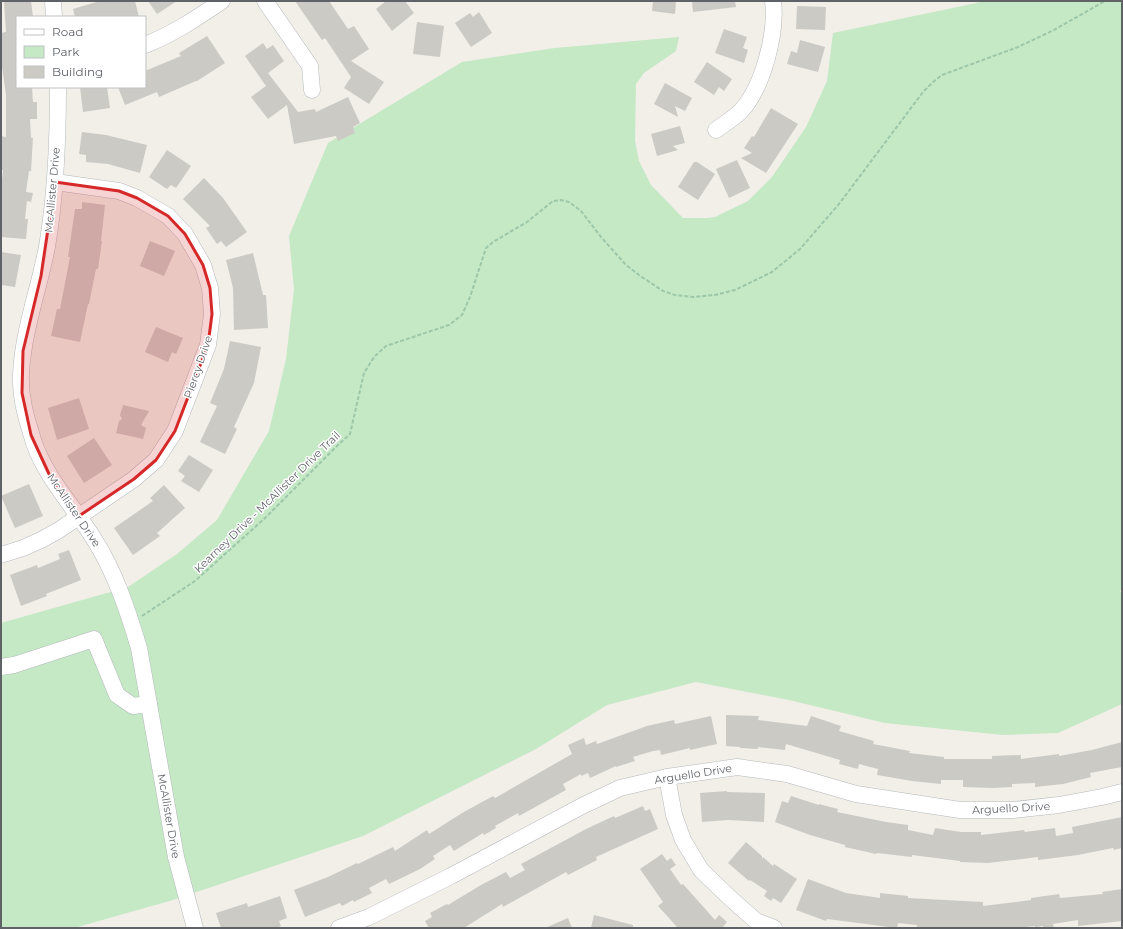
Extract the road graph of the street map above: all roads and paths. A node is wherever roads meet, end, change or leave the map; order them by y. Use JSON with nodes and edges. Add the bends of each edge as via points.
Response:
{"nodes":[{"id":1,"x":53,"y":1,"type":"edge"},
{"id":2,"x":222,"y":1,"type":"edge"},
{"id":3,"x":265,"y":1,"type":"edge"},
{"id":4,"x":773,"y":1,"type":"edge"},
{"id":5,"x":1105,"y":1,"type":"edge"},
{"id":6,"x":54,"y":16,"type":"edge"},
{"id":7,"x":146,"y":46,"type":"edge"},
{"id":8,"x":58,"y":88,"type":"edge"},
{"id":9,"x":312,"y":90,"type":"dead end"},
{"id":10,"x":716,"y":130,"type":"dead end"},
{"id":11,"x":56,"y":182,"type":"junction"},
{"id":12,"x":79,"y":516,"type":"junction"},
{"id":13,"x":1,"y":555,"type":"edge"},
{"id":14,"x":131,"y":622,"type":"junction"},
{"id":15,"x":1,"y":667,"type":"edge"},
{"id":16,"x":149,"y":704,"type":"junction"},
{"id":17,"x":666,"y":777,"type":"junction"},
{"id":18,"x":1122,"y":792,"type":"edge"},
{"id":19,"x":195,"y":928,"type":"edge"},
{"id":20,"x":339,"y":928,"type":"edge"},
{"id":21,"x":774,"y":928,"type":"edge"}],
"edges":[{"from":1,"to":6,"type":"street"},
{"from":2,"to":7,"type":"street","via":[[180,29]]},
{"from":3,"to":9,"type":"street","via":[[310,66]]},
{"from":4,"to":10,"type":"street","via":[[771,35],[761,76],[740,111]]},
{"from":5,"to":14,"type":"path","name":"Kearney Drive - McAllister Drive Trail","via":[[1018,47],[942,75],[933,82],[839,204],[800,249],[772,272],[735,290],[694,297],[675,295],[663,290],[626,265],[581,211],[569,202],[554,201],[486,248],[462,315],[449,325],[386,346],[374,357],[364,373],[350,434],[264,519],[195,581]]},
{"from":8,"to":11,"type":"street","name":"McAllister Drive"},
{"from":11,"to":12,"type":"street","name":"McAllister Drive","via":[[41,276],[23,351],[22,392],[31,435],[40,457]]},
{"from":11,"to":12,"type":"street","name":"Piercy Drive","via":[[119,191],[168,216],[185,234],[203,265],[210,288],[212,314],[208,345],[175,431],[168,442],[156,460],[134,479]]},
{"from":12,"to":13,"type":"street","name":"Piercy Drive","via":[[41,540]]},
{"from":12,"to":14,"type":"street","name":"McAllister Drive","via":[[115,578]]},
{"from":14,"to":16,"type":"street","name":"McAllister Drive","via":[[139,648]]},
{"from":15,"to":16,"type":"street","via":[[94,639],[117,695],[133,706]]},
{"from":16,"to":19,"type":"street","name":"McAllister Drive","via":[[176,856]]},
{"from":17,"to":18,"type":"street","name":"Arguello Drive","via":[[737,768],[787,774],[856,794],[960,810],[1012,810],[1059,805]]},
{"from":17,"to":20,"type":"street","name":"Arguello Drive","via":[[620,788],[369,918]]},
{"from":17,"to":21,"type":"street","via":[[681,834],[701,870],[756,921]]}]}
